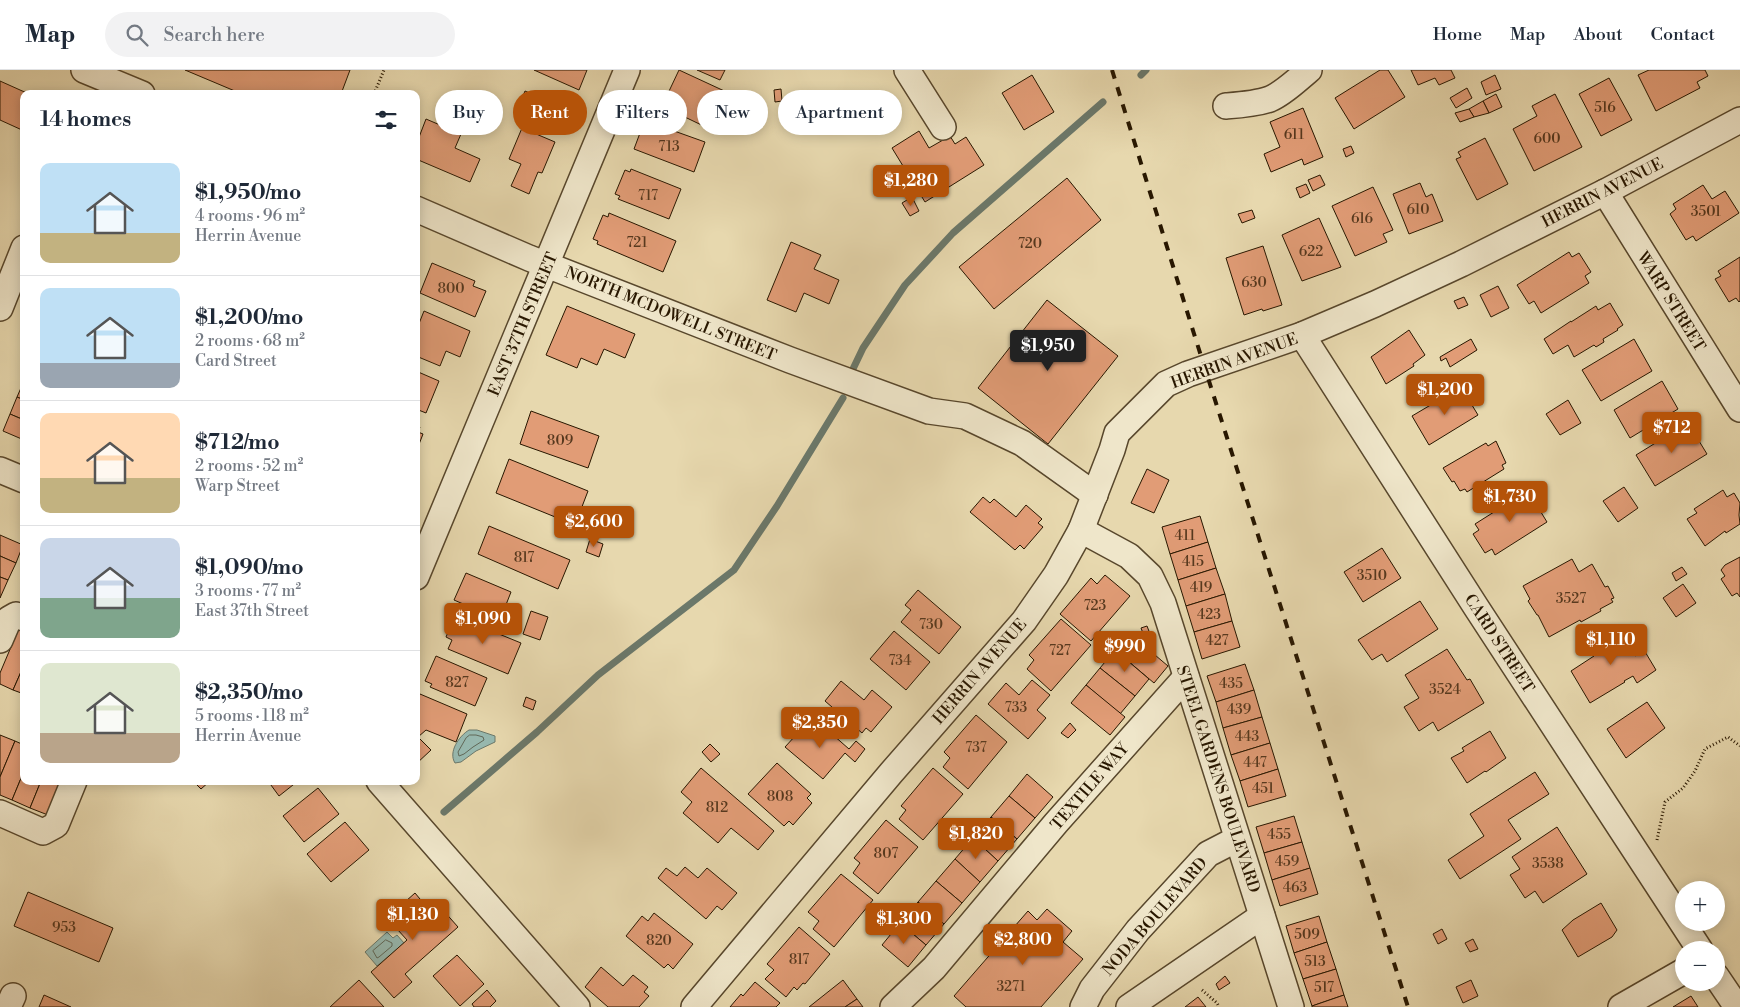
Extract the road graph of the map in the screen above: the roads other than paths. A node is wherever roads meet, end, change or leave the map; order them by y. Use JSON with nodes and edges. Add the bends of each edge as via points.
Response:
{"nodes":[{"id":1,"x":627,"y":70,"type":"edge"},
{"id":2,"x":907,"y":70,"type":"edge"},
{"id":3,"x":1309,"y":70,"type":"edge"},
{"id":4,"x":92,"y":77,"type":"edge"},
{"id":5,"x":130,"y":90,"type":"edge"},
{"id":6,"x":1226,"y":106,"type":"dead end"},
{"id":7,"x":1740,"y":120,"type":"edge"},
{"id":8,"x":943,"y":127,"type":"dead end"},
{"id":9,"x":1605,"y":192,"type":"junction"},
{"id":10,"x":420,"y":211,"type":"edge"},
{"id":11,"x":20,"y":258,"type":"edge"},
{"id":12,"x":547,"y":264,"type":"junction"},
{"id":13,"x":0,"y":308,"type":"edge"},
{"id":14,"x":1302,"y":335,"type":"junction"},
{"id":15,"x":1740,"y":409,"type":"edge"},
{"id":16,"x":0,"y":470,"type":"edge"},
{"id":17,"x":20,"y":478,"type":"edge"},
{"id":18,"x":1095,"y":495,"type":"junction"},
{"id":19,"x":1081,"y":530,"type":"junction"},
{"id":20,"x":420,"y":568,"type":"edge"},
{"id":21,"x":20,"y":616,"type":"edge"},
{"id":22,"x":0,"y":640,"type":"edge"},
{"id":23,"x":1186,"y":677,"type":"junction"},
{"id":24,"x":72,"y":785,"type":"edge"},
{"id":25,"x":383,"y":785,"type":"edge"},
{"id":26,"x":0,"y":813,"type":"edge"},
{"id":27,"x":1237,"y":839,"type":"junction"},
{"id":28,"x":1262,"y":916,"type":"junction"},
{"id":29,"x":1694,"y":941,"type":"edge"},
{"id":30,"x":1675,"y":976,"type":"edge"},
{"id":31,"x":1725,"y":989,"type":"edge"},
{"id":32,"x":577,"y":1007,"type":"edge"},
{"id":33,"x":694,"y":1007,"type":"edge"},
{"id":34,"x":893,"y":1007,"type":"edge"},
{"id":35,"x":1083,"y":1007,"type":"edge"},
{"id":36,"x":1129,"y":1007,"type":"edge"},
{"id":37,"x":1291,"y":1007,"type":"edge"},
{"id":38,"x":1621,"y":1007,"type":"edge"},
{"id":39,"x":1737,"y":1007,"type":"edge"}],
"edges":[{"from":1,"to":12,"type":"street","name":"EAST 37TH STREET"},
{"from":2,"to":8,"type":"street"},
{"from":3,"to":6,"type":"street","via":[[1271,98]]},
{"from":4,"to":5,"type":"street"},
{"from":7,"to":9,"type":"street","name":"HERRIN AVENUE"},
{"from":9,"to":14,"type":"street","name":"HERRIN AVENUE","via":[[1461,264]]},
{"from":9,"to":15,"type":"street","name":"WARP STREET"},
{"from":10,"to":12,"type":"street","name":"NORTH MCDOWELL STREET"},
{"from":11,"to":13,"type":"street"},
{"from":12,"to":18,"type":"street","name":"NORTH MCDOWELL STREET","via":[[929,411],[964,416],[1022,444]]},
{"from":12,"to":20,"type":"street","name":"EAST 37TH STREET"},
{"from":14,"to":18,"type":"street","name":"HERRIN AVENUE","via":[[1166,384],[1117,433]]},
{"from":14,"to":29,"type":"street","name":"CARD STREET"},
{"from":16,"to":17,"type":"street"},
{"from":18,"to":19,"type":"street","name":"HERRIN AVENUE"},
{"from":19,"to":23,"type":"street","name":"STEEL GARDENS BOULEVARD","via":[[1129,556],[1150,576],[1163,603]]},
{"from":19,"to":33,"type":"street","name":"HERRIN AVENUE","via":[[1024,621]]},
{"from":21,"to":22,"type":"street","via":[[9,619]]},
{"from":23,"to":27,"type":"street","name":"STEEL GARDENS BOULEVARD"},
{"from":23,"to":34,"type":"street","name":"TEXTILE WAY","via":[[1056,823],[934,968]]},
{"from":24,"to":26,"type":"street","via":[[56,825],[43,832]]},
{"from":25,"to":32,"type":"street"},
{"from":27,"to":28,"type":"street","name":"STEEL GARDENS BOULEVARD"},
{"from":27,"to":35,"type":"street","name":"NODA BOULEVARD","via":[[1208,854],[1127,945],[1092,989]]},
{"from":28,"to":36,"type":"street"},
{"from":28,"to":37,"type":"street","name":"STEEL GARDENS BOULEVARD"},
{"from":30,"to":38,"type":"street"},
{"from":31,"to":39,"type":"street"}]}
